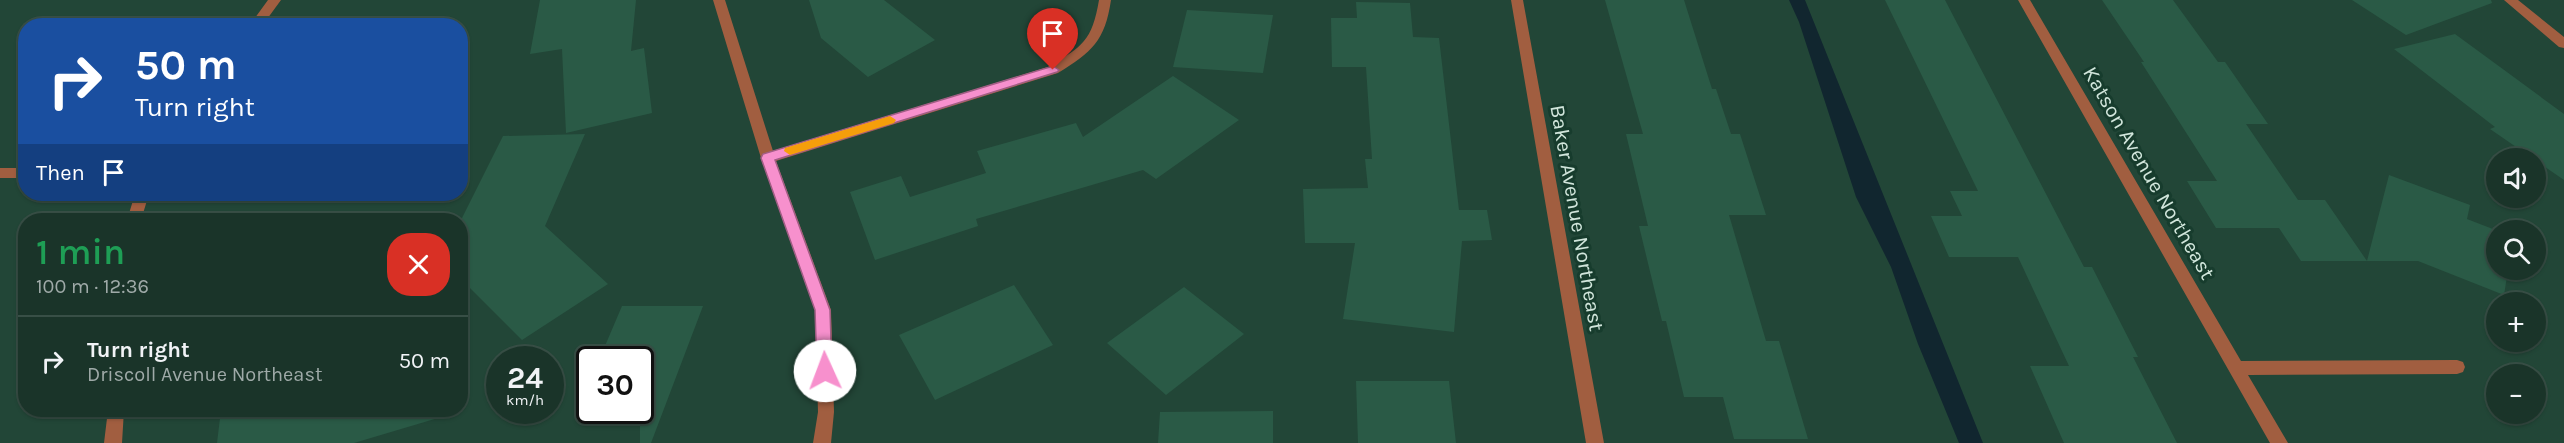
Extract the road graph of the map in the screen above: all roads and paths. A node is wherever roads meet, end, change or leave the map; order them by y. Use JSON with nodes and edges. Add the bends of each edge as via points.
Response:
{"nodes":[{"id":1,"x":275,"y":0,"type":"edge"},
{"id":2,"x":719,"y":0,"type":"edge"},
{"id":3,"x":1105,"y":0,"type":"edge"},
{"id":4,"x":1517,"y":0,"type":"edge"},
{"id":5,"x":2024,"y":0,"type":"edge"},
{"id":6,"x":2510,"y":0,"type":"edge"},
{"id":7,"x":261,"y":18,"type":"edge"},
{"id":8,"x":2564,"y":44,"type":"edge"},
{"id":9,"x":768,"y":158,"type":"junction"},
{"id":10,"x":0,"y":173,"type":"edge"},
{"id":11,"x":18,"y":173,"type":"edge"},
{"id":12,"x":2457,"y":367,"type":"dead end"},
{"id":13,"x":2236,"y":368,"type":"junction"},
{"id":14,"x":115,"y":417,"type":"edge"},
{"id":15,"x":113,"y":443,"type":"edge"},
{"id":16,"x":822,"y":443,"type":"edge"},
{"id":17,"x":1596,"y":443,"type":"edge"},
{"id":18,"x":2279,"y":443,"type":"edge"}],
"edges":[{"from":1,"to":7,"type":"street"},
{"from":2,"to":9,"type":"street"},
{"from":3,"to":9,"type":"street","via":[[1101,28],[1087,49],[1053,70]]},
{"from":4,"to":17,"type":"street","name":"Baker Avenue Northeast"},
{"from":5,"to":13,"type":"street","name":"Katson Avenue Northeast"},
{"from":6,"to":8,"type":"street"},
{"from":9,"to":16,"type":"street","via":[[823,310],[826,412]]},
{"from":10,"to":11,"type":"street"},
{"from":12,"to":13,"type":"street"},
{"from":13,"to":18,"type":"street","name":"Katson Avenue Northeast"},
{"from":14,"to":15,"type":"street"}]}
